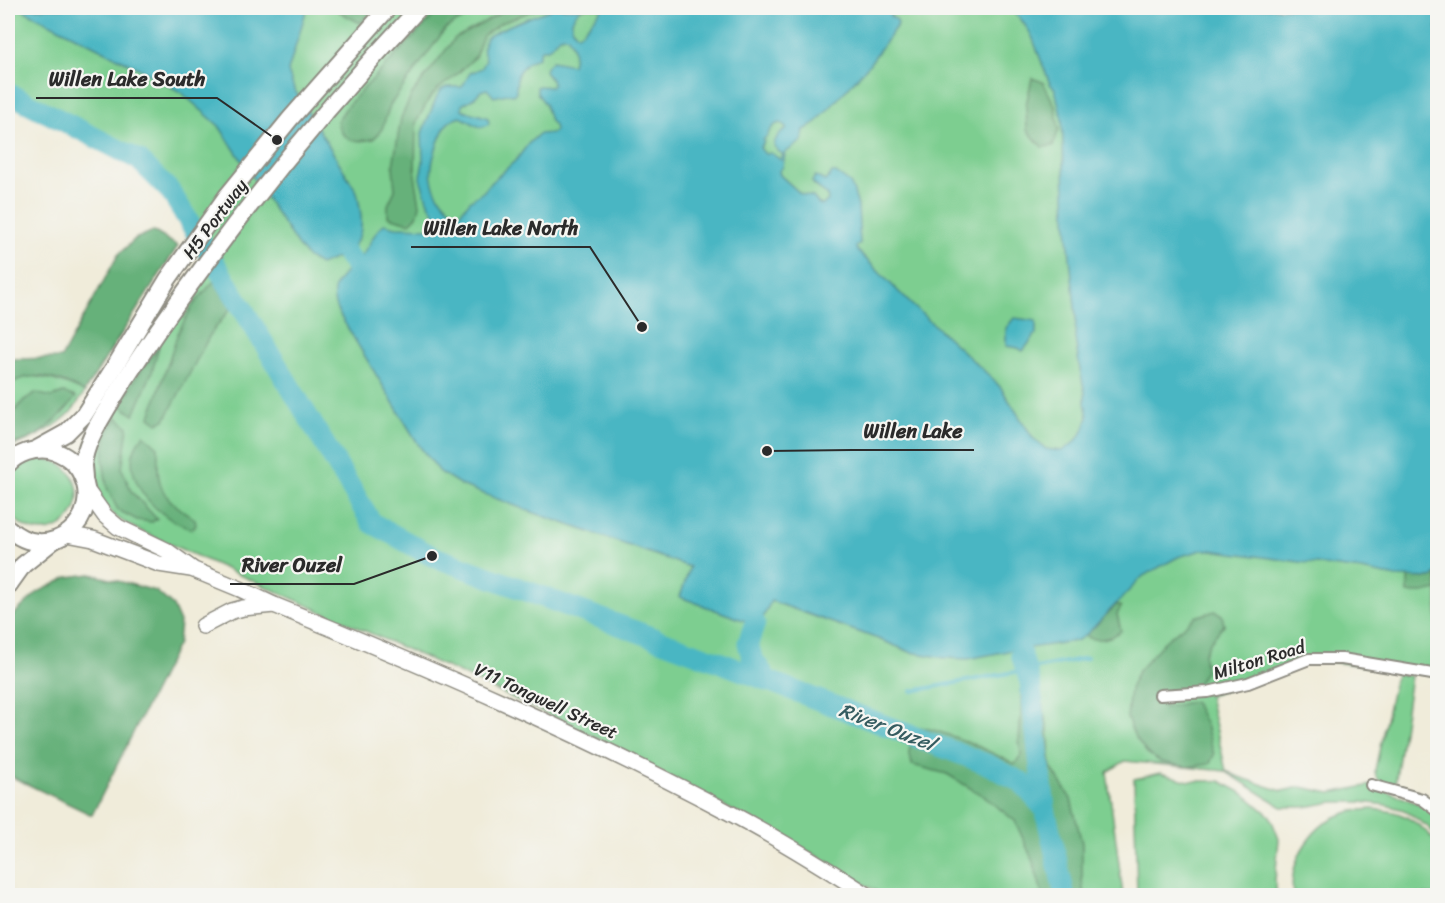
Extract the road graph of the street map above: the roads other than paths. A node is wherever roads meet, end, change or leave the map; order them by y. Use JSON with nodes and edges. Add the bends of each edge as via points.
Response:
{"nodes":[{"id":1,"x":388,"y":8,"type":"edge"},
{"id":2,"x":419,"y":8,"type":"edge"},
{"id":3,"x":107,"y":394,"type":"junction"},
{"id":4,"x":91,"y":419,"type":"junction"},
{"id":5,"x":22,"y":453,"type":"edge"},
{"id":6,"x":8,"y":464,"type":"edge"},
{"id":7,"x":86,"y":485,"type":"junction"},
{"id":8,"x":8,"y":528,"type":"edge"},
{"id":9,"x":61,"y":537,"type":"junction"},
{"id":10,"x":194,"y":570,"type":"junction"},
{"id":11,"x":8,"y":586,"type":"edge"},
{"id":12,"x":274,"y":605,"type":"junction"},
{"id":13,"x":203,"y":626,"type":"dead end"},
{"id":14,"x":1437,"y":675,"type":"edge"},
{"id":15,"x":1160,"y":694,"type":"dead end"},
{"id":16,"x":1371,"y":785,"type":"dead end"},
{"id":17,"x":1437,"y":811,"type":"edge"},
{"id":18,"x":860,"y":893,"type":"edge"}],
"edges":[{"from":1,"to":3,"type":"main road","name":"H5 Portway","via":[[227,196],[168,279]]},
{"from":2,"to":3,"type":"main road","name":"H5 Portway","via":[[272,176],[145,349]]},
{"from":3,"to":4,"type":"main road","name":"H5 Portway"},
{"from":4,"to":5,"type":"main road","name":"H5 Portway"},
{"from":4,"to":7,"type":"main road","name":"H5 Portway","via":[[83,466]]},
{"from":5,"to":6,"type":"main road","name":"H5 Portway"},
{"from":5,"to":7,"type":"main road","via":[[51,450],[65,456],[76,466]]},
{"from":7,"to":9,"type":"main road","name":"H5 Portway","via":[[83,515]]},
{"from":7,"to":10,"type":"street","name":"V11 Tongwell Street","via":[[105,516],[118,527],[166,550]]},
{"from":8,"to":9,"type":"main road","via":[[33,542]]},
{"from":9,"to":10,"type":"street","name":"V11 Tongwell Street","via":[[93,539],[159,564]]},
{"from":9,"to":11,"type":"main road","via":[[24,565]]},
{"from":10,"to":12,"type":"street","name":"V11 Tongwell Street"},
{"from":12,"to":13,"type":"street","via":[[232,611]]},
{"from":12,"to":18,"type":"street","name":"V11 Tongwell Street","via":[[486,694],[677,785],[803,854]]},
{"from":14,"to":15,"type":"street","name":"Milton Road","via":[[1342,659],[1308,659],[1248,683],[1208,692]]},
{"from":16,"to":17,"type":"street","via":[[1422,799]]}]}
